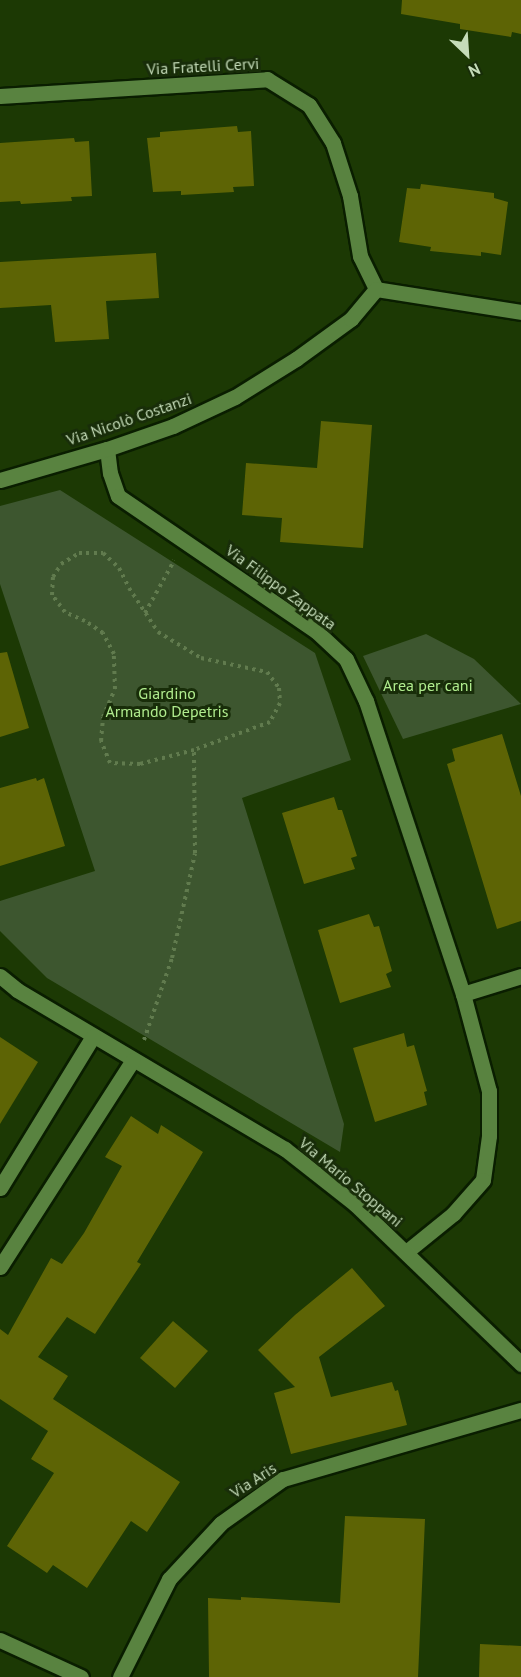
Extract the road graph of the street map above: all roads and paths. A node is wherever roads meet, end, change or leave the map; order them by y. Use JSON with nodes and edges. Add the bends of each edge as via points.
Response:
{"nodes":[{"id":1,"x":0,"y":96,"type":"edge"},
{"id":2,"x":376,"y":289,"type":"junction"},
{"id":3,"x":521,"y":312,"type":"edge"},
{"id":4,"x":107,"y":449,"type":"junction"},
{"id":5,"x":0,"y":480,"type":"edge"},
{"id":6,"x":175,"y":561,"type":"dead end"},
{"id":7,"x":146,"y":613,"type":"junction"},
{"id":8,"x":194,"y":750,"type":"junction"},
{"id":9,"x":0,"y":976,"type":"edge"},
{"id":10,"x":521,"y":976,"type":"edge"},
{"id":11,"x":463,"y":994,"type":"junction"},
{"id":12,"x":93,"y":1036,"type":"junction"},
{"id":13,"x":142,"y":1044,"type":"dead end"},
{"id":14,"x":133,"y":1060,"type":"junction"},
{"id":15,"x":0,"y":1188,"type":"edge"},
{"id":16,"x":406,"y":1252,"type":"junction"},
{"id":17,"x":0,"y":1267,"type":"edge"},
{"id":18,"x":521,"y":1364,"type":"edge"},
{"id":19,"x":521,"y":1410,"type":"edge"},
{"id":20,"x":0,"y":1640,"type":"edge"},
{"id":21,"x":81,"y":1677,"type":"edge"},
{"id":22,"x":120,"y":1677,"type":"edge"}],
"edges":[{"from":1,"to":2,"type":"street","name":"Via Fratelli Cervi","via":[[267,79],[309,105],[333,142],[350,196],[360,256]]},
{"from":2,"to":3,"type":"street"},
{"from":2,"to":4,"type":"street","name":"Via Nicolò Costanzi","via":[[351,319],[236,397],[173,426]]},
{"from":4,"to":5,"type":"street","name":"Via Nicolò Costanzi"},
{"from":4,"to":11,"type":"street","name":"Via Filippo Zappata","via":[[118,496],[316,631],[346,659],[366,701]]},
{"from":6,"to":7,"type":"path"},
{"from":7,"to":8,"type":"path","via":[[158,632],[201,658],[267,672],[279,688],[280,703],[270,722]]},
{"from":7,"to":8,"type":"path","via":[[119,568],[103,553],[79,553],[61,564],[53,577],[52,595],[65,612],[103,633],[114,654],[115,689],[103,717],[101,741],[110,763],[140,764]]},
{"from":8,"to":13,"type":"path","via":[[195,853],[172,958]]},
{"from":9,"to":12,"type":"street","name":"Via Mario Stoppani"},
{"from":10,"to":11,"type":"street"},
{"from":11,"to":16,"type":"street","name":"Via Filippo Zappata","via":[[489,1091],[489,1136],[483,1180],[453,1214]]},
{"from":12,"to":14,"type":"street","name":"Via Mario Stoppani"},
{"from":12,"to":15,"type":"street"},
{"from":14,"to":16,"type":"street","name":"Via Mario Stoppani","via":[[285,1149],[355,1204]]},
{"from":14,"to":17,"type":"street"},
{"from":16,"to":18,"type":"street","name":"Via Mario Stoppani"},
{"from":19,"to":22,"type":"street","name":"Via Aris","via":[[283,1479],[221,1522],[169,1579]]},
{"from":20,"to":21,"type":"street"}]}
